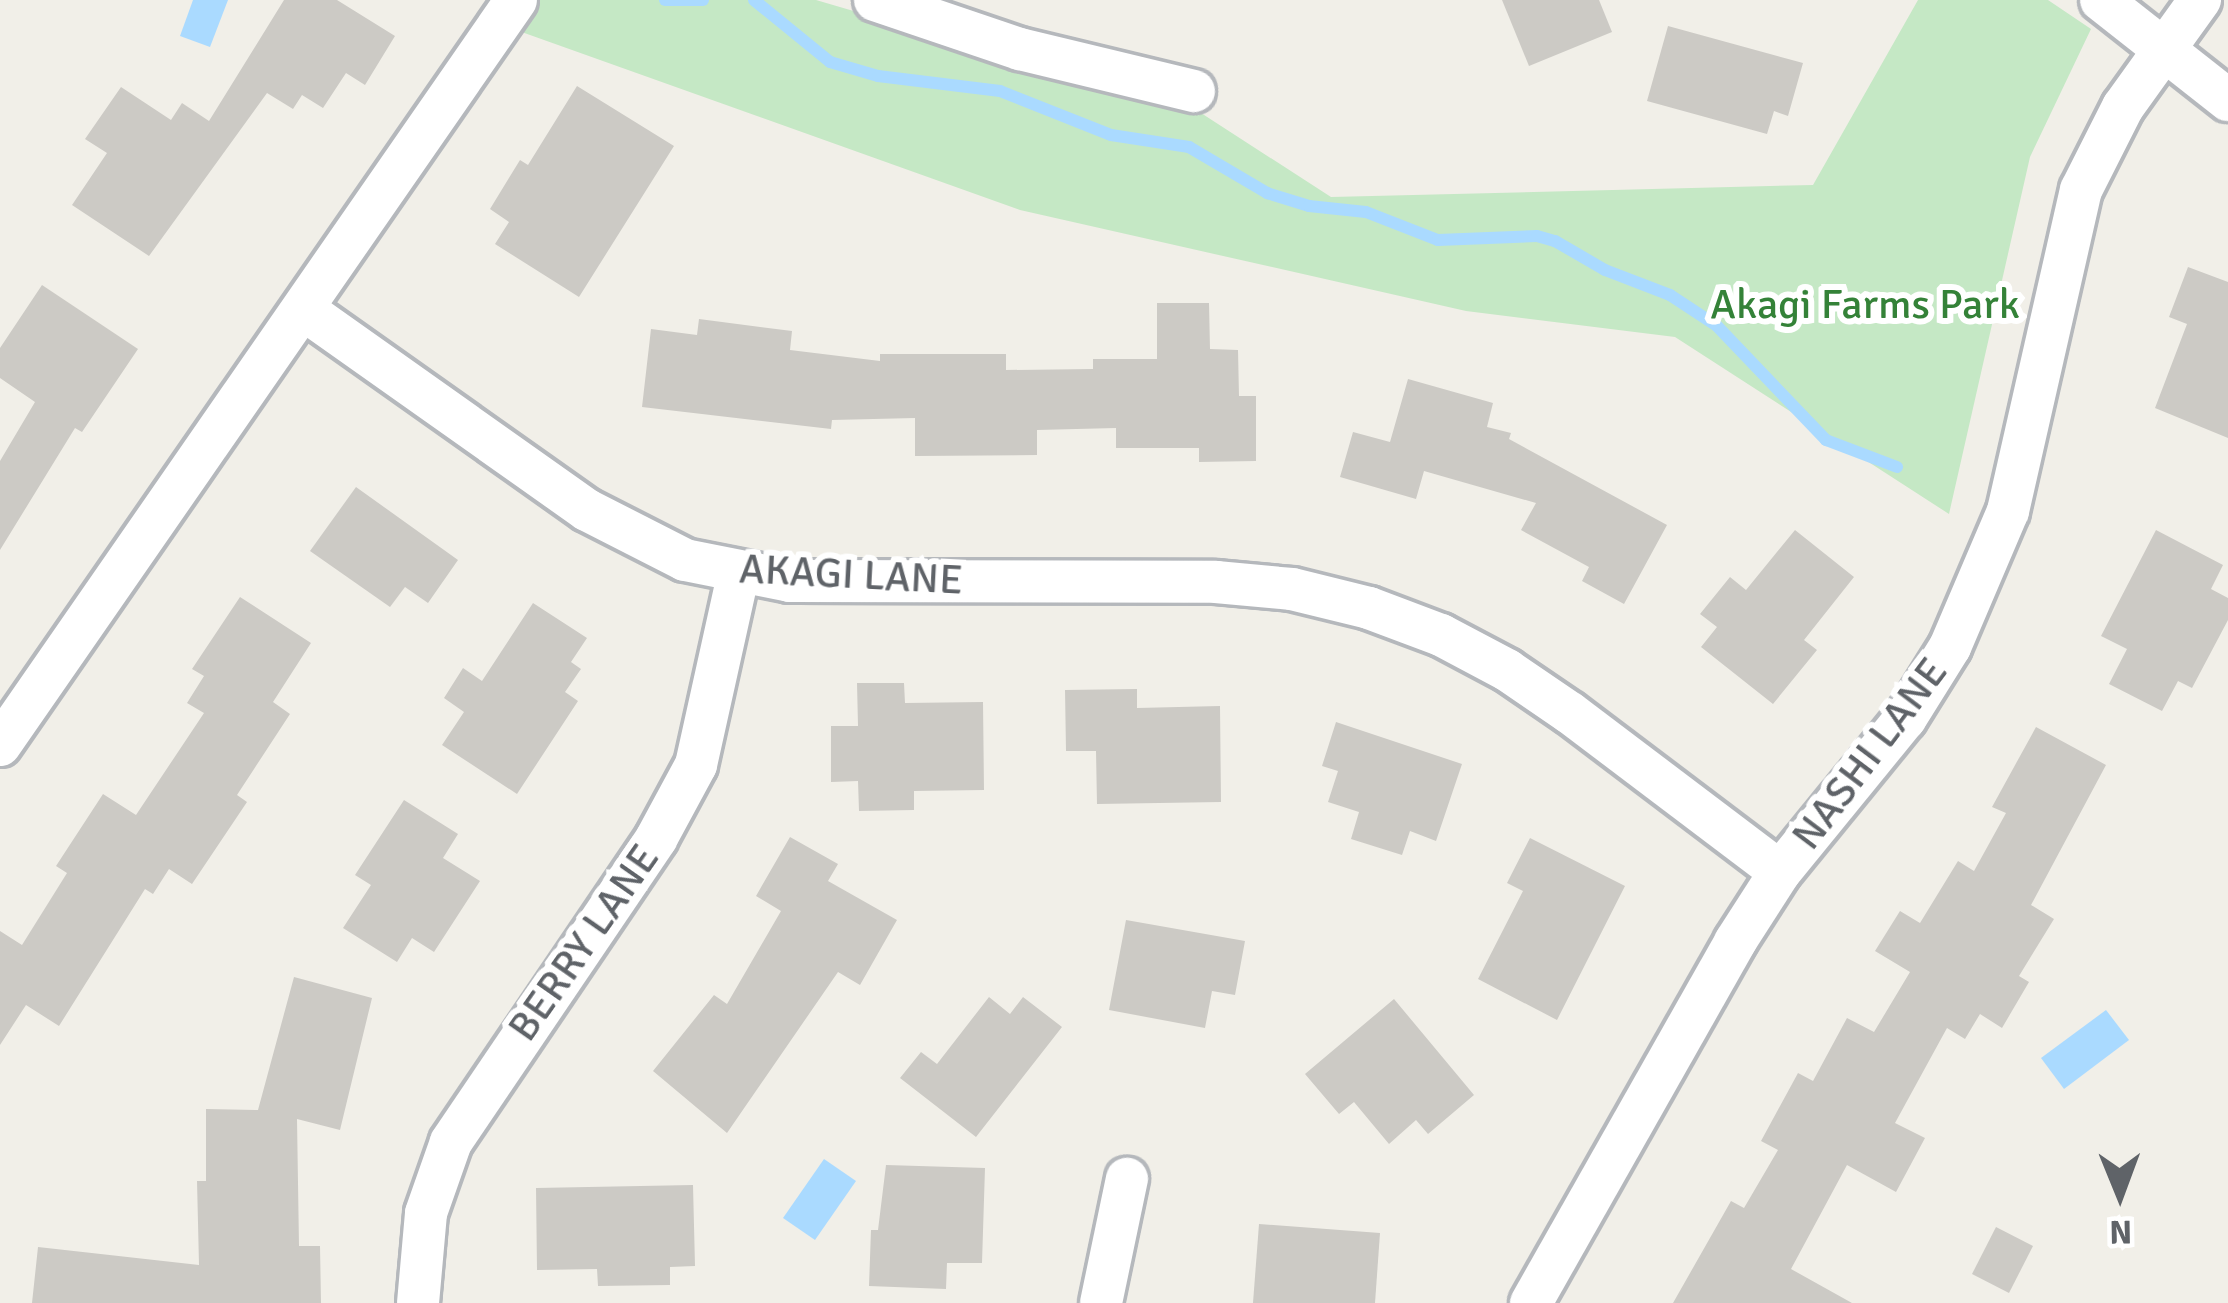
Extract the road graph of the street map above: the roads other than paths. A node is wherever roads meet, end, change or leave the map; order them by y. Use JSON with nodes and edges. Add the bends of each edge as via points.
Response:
{"nodes":[{"id":1,"x":516,"y":0,"type":"edge"},
{"id":2,"x":875,"y":0,"type":"edge"},
{"id":3,"x":2101,"y":0,"type":"edge"},
{"id":4,"x":2200,"y":0,"type":"edge"},
{"id":5,"x":2162,"y":46,"type":"junction"},
{"id":6,"x":1194,"y":91,"type":"dead end"},
{"id":7,"x":2228,"y":100,"type":"edge"},
{"id":8,"x":303,"y":310,"type":"junction"},
{"id":9,"x":738,"y":574,"type":"junction"},
{"id":10,"x":0,"y":745,"type":"edge"},
{"id":11,"x":1780,"y":872,"type":"junction"},
{"id":12,"x":1127,"y":1179,"type":"dead end"},
{"id":13,"x":418,"y":1303,"type":"edge"},
{"id":14,"x":1101,"y":1303,"type":"edge"},
{"id":15,"x":1532,"y":1303,"type":"edge"}],
"edges":[{"from":1,"to":8,"type":"street"},
{"from":2,"to":6,"type":"street","via":[[1020,49]]},
{"from":3,"to":5,"type":"street"},
{"from":4,"to":5,"type":"street","name":"NASHI LANE"},
{"from":5,"to":7,"type":"street"},
{"from":5,"to":11,"type":"street","name":"NASHI LANE","via":[[2081,190],[2008,511],[1950,647],[1905,719]]},
{"from":8,"to":9,"type":"street","name":"AKAGI LANE","via":[[603,519],[686,560]]},
{"from":8,"to":10,"type":"street"},
{"from":9,"to":11,"type":"street","name":"AKAGI LANE","via":[[843,582],[1216,582],[1369,608],[1507,670]]},
{"from":9,"to":13,"type":"street","name":"BERRY LANE","via":[[696,765],[656,839],[451,1142],[427,1213]]},
{"from":11,"to":15,"type":"street","name":"NASHI LANE"},
{"from":12,"to":14,"type":"street"}]}
